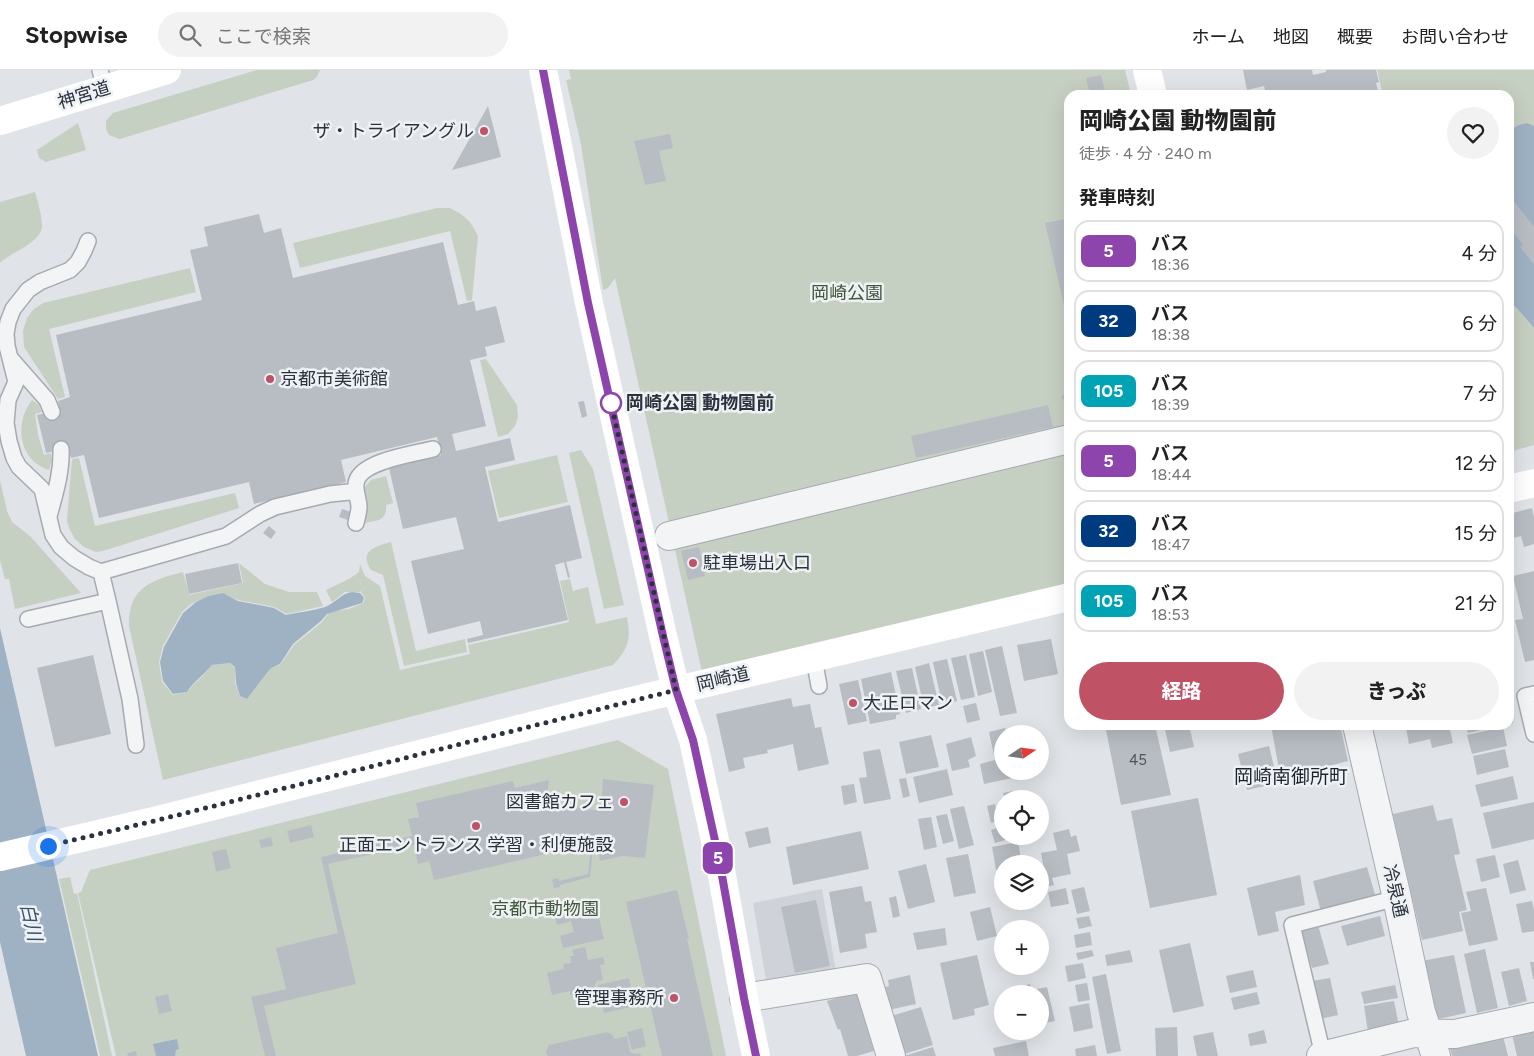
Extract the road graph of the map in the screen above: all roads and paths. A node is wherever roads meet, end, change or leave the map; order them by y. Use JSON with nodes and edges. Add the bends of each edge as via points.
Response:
{"nodes":[{"id":1,"x":167,"y":70,"type":"edge"},
{"id":2,"x":542,"y":70,"type":"edge"},
{"id":3,"x":1147,"y":70,"type":"edge"},
{"id":4,"x":102,"y":79,"type":"edge"},
{"id":5,"x":1152,"y":90,"type":"edge"},
{"id":6,"x":0,"y":120,"type":"edge"},
{"id":7,"x":88,"y":241,"type":"dead end"},
{"id":8,"x":10,"y":358,"type":"junction"},
{"id":9,"x":52,"y":412,"type":"dead end"},
{"id":10,"x":1064,"y":439,"type":"edge"},
{"id":11,"x":61,"y":449,"type":"dead end"},
{"id":12,"x":433,"y":449,"type":"dead end"},
{"id":13,"x":1534,"y":483,"type":"edge"},
{"id":14,"x":1514,"y":488,"type":"edge"},
{"id":15,"x":356,"y":493,"type":"junction"},
{"id":16,"x":49,"y":517,"type":"junction"},
{"id":17,"x":356,"y":522,"type":"dead end"},
{"id":18,"x":669,"y":536,"type":"dead end"},
{"id":19,"x":101,"y":572,"type":"junction"},
{"id":20,"x":1064,"y":598,"type":"edge"},
{"id":21,"x":108,"y":601,"type":"junction"},
{"id":22,"x":28,"y":619,"type":"dead end"},
{"id":23,"x":814,"y":658,"type":"junction"},
{"id":24,"x":819,"y":686,"type":"dead end"},
{"id":25,"x":676,"y":690,"type":"junction"},
{"id":26,"x":1534,"y":694,"type":"edge"},
{"id":27,"x":1358,"y":730,"type":"edge"},
{"id":28,"x":1534,"y":734,"type":"edge"},
{"id":29,"x":136,"y":745,"type":"dead end"},
{"id":30,"x":0,"y":856,"type":"edge"},
{"id":31,"x":1397,"y":898,"type":"junction"},
{"id":32,"x":744,"y":998,"type":"junction"},
{"id":33,"x":1534,"y":1017,"type":"edge"},
{"id":34,"x":1431,"y":1045,"type":"edge"},
{"id":35,"x":756,"y":1056,"type":"edge"},
{"id":36,"x":891,"y":1056,"type":"edge"},
{"id":37,"x":1322,"y":1056,"type":"edge"}],
"edges":[{"from":1,"to":4,"type":"street","name":"神宮道"},
{"from":2,"to":25,"type":"street","via":[[588,303]]},
{"from":3,"to":5,"type":"street"},
{"from":4,"to":6,"type":"street","name":"神宮道"},
{"from":7,"to":8,"type":"lane","via":[[78,262],[70,270],[40,282],[19,299],[6,330]]},
{"from":8,"to":9,"type":"lane","via":[[47,400]]},
{"from":8,"to":16,"type":"lane","via":[[16,382],[6,410],[9,441],[19,466],[42,489]]},
{"from":10,"to":18,"type":"street"},
{"from":11,"to":16,"type":"lane","via":[[60,475]]},
{"from":12,"to":15,"type":"lane","via":[[379,462],[366,469],[358,478]]},
{"from":13,"to":14,"type":"street"},
{"from":15,"to":17,"type":"lane","via":[[359,508]]},
{"from":15,"to":19,"type":"lane","via":[[330,494],[275,507],[226,536]]},
{"from":16,"to":19,"type":"lane","via":[[60,547],[81,563]]},
{"from":19,"to":21,"type":"lane"},
{"from":20,"to":23,"type":"street","name":"岡崎道"},
{"from":21,"to":22,"type":"lane"},
{"from":21,"to":29,"type":"lane","via":[[130,699]]},
{"from":23,"to":24,"type":"lane"},
{"from":23,"to":25,"type":"street","name":"岡崎道"},
{"from":25,"to":30,"type":"street","name":"岡崎道"},
{"from":25,"to":32,"type":"street","via":[[693,740]]},
{"from":26,"to":28,"type":"lane","via":[[1525,696]]},
{"from":27,"to":31,"type":"street","name":"冷泉通"},
{"from":31,"to":34,"type":"street","name":"冷泉通"},
{"from":31,"to":37,"type":"lane","via":[[1292,925]]},
{"from":32,"to":35,"type":"street"},
{"from":32,"to":36,"type":"street","via":[[867,978]]},
{"from":33,"to":34,"type":"street","via":[[1455,1034]]},
{"from":34,"to":37,"type":"street","via":[[1414,1033]]}]}
